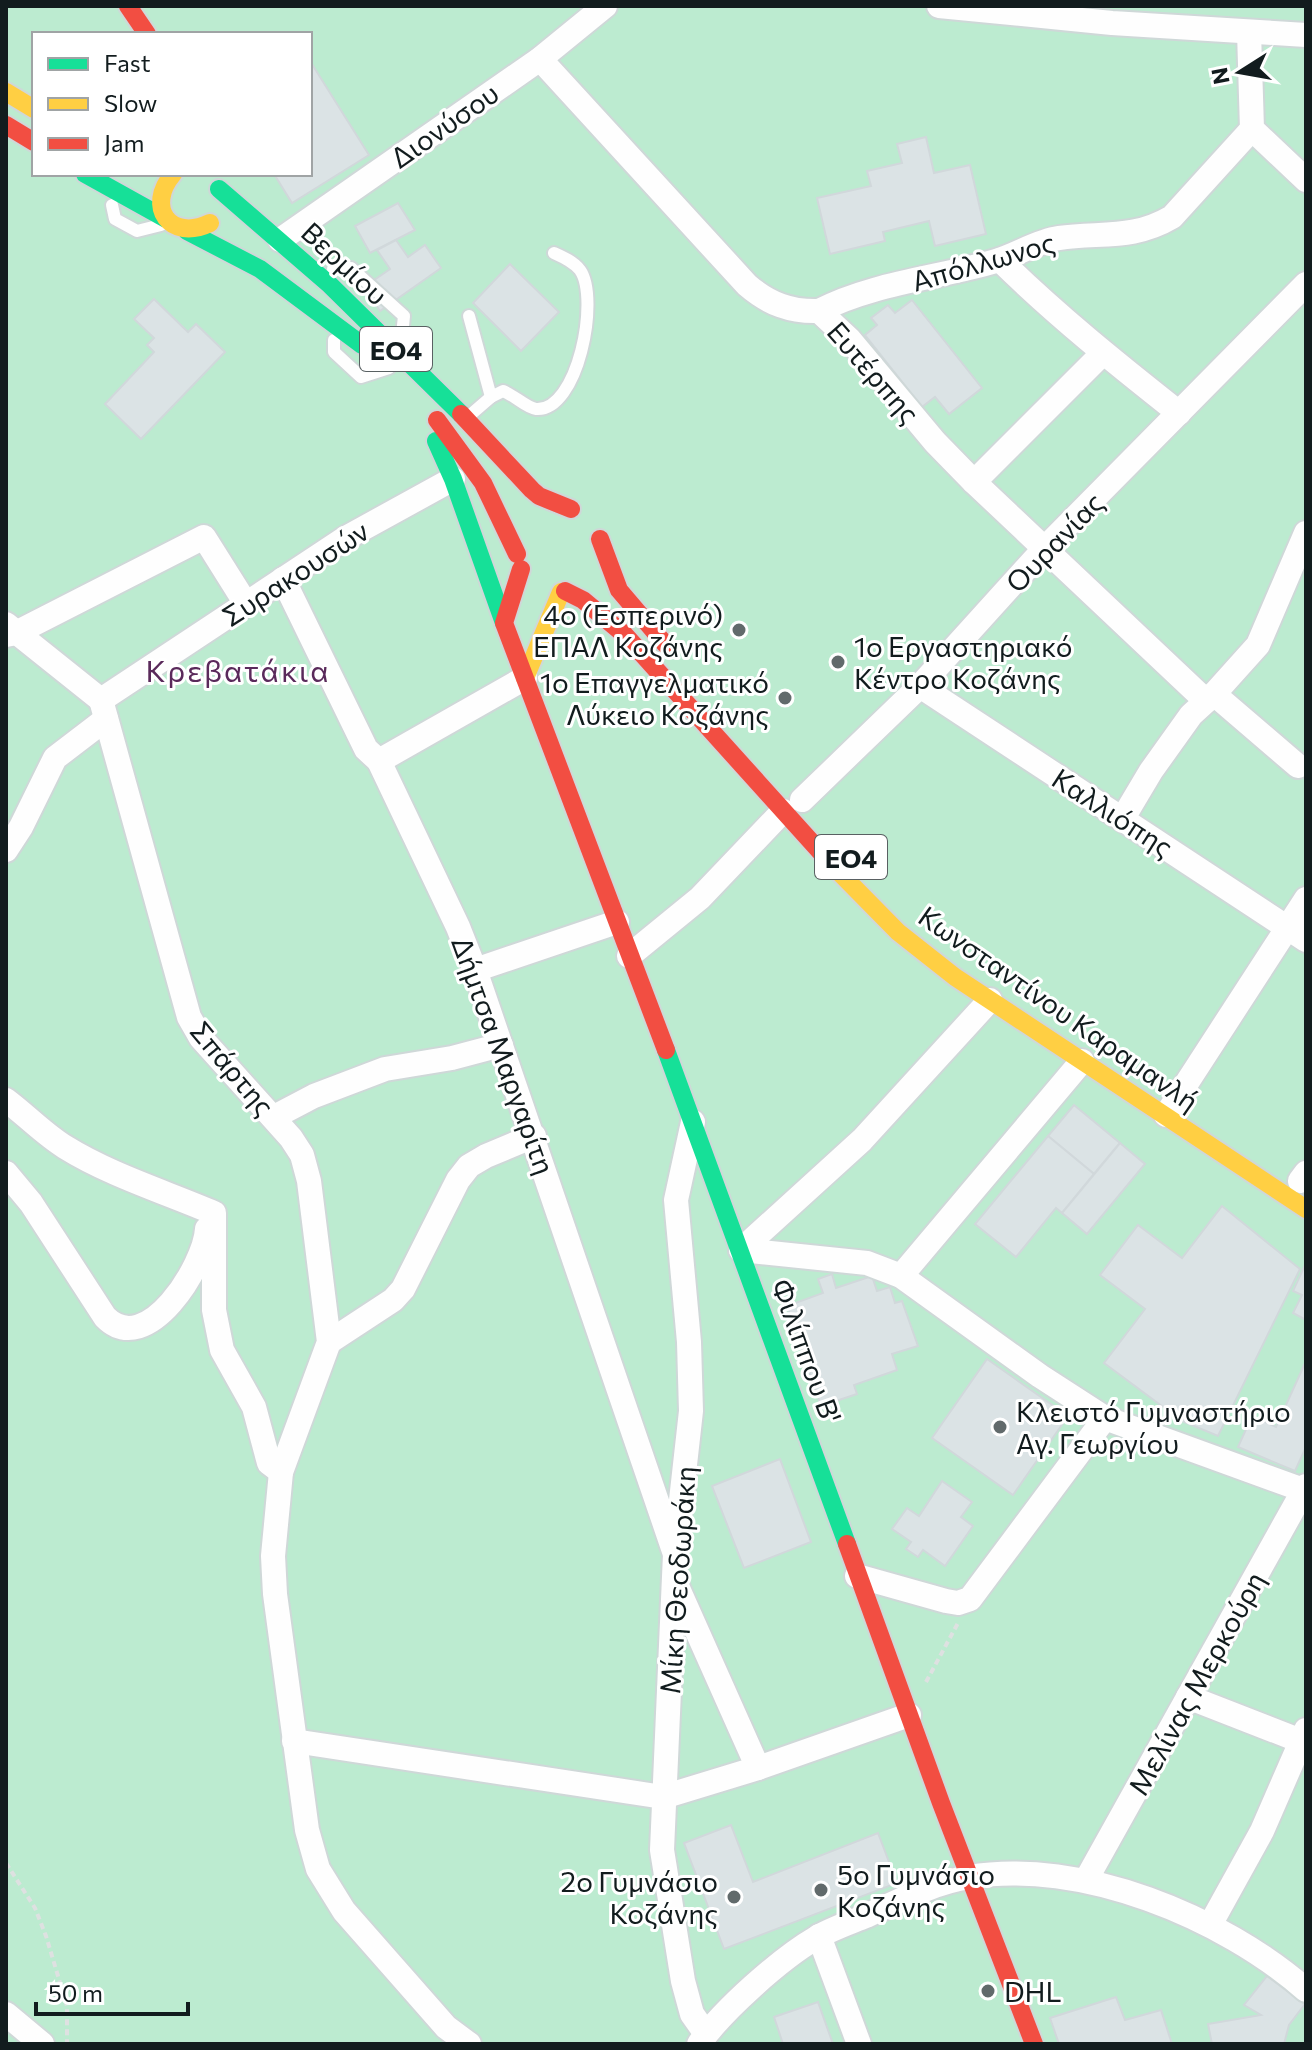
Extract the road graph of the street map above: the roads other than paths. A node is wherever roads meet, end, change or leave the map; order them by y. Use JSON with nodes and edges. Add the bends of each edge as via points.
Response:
{"nodes":[{"id":1,"x":128,"y":6,"type":"edge"},
{"id":2,"x":605,"y":6,"type":"edge"},
{"id":3,"x":939,"y":6,"type":"edge"},
{"id":4,"x":146,"y":32,"type":"edge"},
{"id":5,"x":1249,"y":32,"type":"junction"},
{"id":6,"x":1306,"y":35,"type":"edge"},
{"id":7,"x":540,"y":59,"type":"junction"},
{"id":8,"x":6,"y":92,"type":"edge"},
{"id":9,"x":32,"y":108,"type":"edge"},
{"id":10,"x":6,"y":125,"type":"edge"},
{"id":11,"x":1252,"y":129,"type":"junction"},
{"id":12,"x":32,"y":141,"type":"edge"},
{"id":13,"x":89,"y":176,"type":"edge"},
{"id":14,"x":171,"y":176,"type":"edge"},
{"id":15,"x":213,"y":179,"type":"edge"},
{"id":16,"x":1306,"y":180,"type":"edge"},
{"id":17,"x":257,"y":198,"type":"dead end"},
{"id":18,"x":112,"y":205,"type":"dead end"},
{"id":19,"x":175,"y":224,"type":"junction"},
{"id":20,"x":280,"y":240,"type":"junction"},
{"id":21,"x":554,"y":253,"type":"dead end"},
{"id":22,"x":1000,"y":260,"type":"junction"},
{"id":23,"x":333,"y":269,"type":"dead end"},
{"id":24,"x":1306,"y":284,"type":"edge"},
{"id":25,"x":819,"y":311,"type":"junction"},
{"id":26,"x":469,"y":316,"type":"dead end"},
{"id":27,"x":402,"y":335,"type":"dead end"},
{"id":28,"x":334,"y":340,"type":"dead end"},
{"id":29,"x":1103,"y":353,"type":"junction"},
{"id":30,"x":396,"y":377,"type":"joint"},
{"id":31,"x":491,"y":397,"type":"junction"},
{"id":32,"x":1179,"y":413,"type":"junction"},
{"id":33,"x":466,"y":418,"type":"junction"},
{"id":34,"x":453,"y":479,"type":"junction"},
{"id":35,"x":974,"y":482,"type":"junction"},
{"id":36,"x":571,"y":509,"type":"junction"},
{"id":37,"x":1306,"y":533,"type":"edge"},
{"id":38,"x":600,"y":539,"type":"junction"},
{"id":39,"x":1044,"y":549,"type":"junction"},
{"id":40,"x":519,"y":561,"type":"junction"},
{"id":41,"x":283,"y":579,"type":"junction"},
{"id":42,"x":563,"y":591,"type":"junction"},
{"id":43,"x":246,"y":604,"type":"junction"},
{"id":44,"x":504,"y":623,"type":"junction"},
{"id":45,"x":9,"y":630,"type":"edge"},
{"id":46,"x":676,"y":657,"type":"dead end"},
{"id":47,"x":525,"y":678,"type":"junction"},
{"id":48,"x":920,"y":686,"type":"junction"},
{"id":49,"x":1210,"y":698,"type":"junction"},
{"id":50,"x":104,"y":710,"type":"junction"},
{"id":51,"x":379,"y":761,"type":"junction"},
{"id":52,"x":1298,"y":766,"type":"dead end"},
{"id":53,"x":797,"y":803,"type":"junction"},
{"id":54,"x":1123,"y":818,"type":"junction"},
{"id":55,"x":6,"y":850,"type":"edge"},
{"id":56,"x":867,"y":874,"type":"dead end"},
{"id":57,"x":1306,"y":899,"type":"edge"},
{"id":58,"x":617,"y":922,"type":"junction"},
{"id":59,"x":1297,"y":934,"type":"edge"},
{"id":60,"x":629,"y":956,"type":"junction"},
{"id":61,"x":475,"y":970,"type":"junction"},
{"id":62,"x":990,"y":1000,"type":"junction"},
{"id":63,"x":501,"y":1045,"type":"junction"},
{"id":64,"x":1082,"y":1061,"type":"junction"},
{"id":65,"x":6,"y":1100,"type":"edge"},
{"id":66,"x":1170,"y":1108,"type":"junction"},
{"id":67,"x":274,"y":1117,"type":"junction"},
{"id":68,"x":693,"y":1122,"type":"junction"},
{"id":69,"x":534,"y":1136,"type":"junction"},
{"id":70,"x":1238,"y":1142,"type":"dead end"},
{"id":71,"x":6,"y":1173,"type":"edge"},
{"id":72,"x":1306,"y":1209,"type":"edge"},
{"id":73,"x":208,"y":1210,"type":"junction"},
{"id":74,"x":741,"y":1250,"type":"junction"},
{"id":75,"x":901,"y":1276,"type":"junction"},
{"id":76,"x":329,"y":1342,"type":"junction"},
{"id":77,"x":1105,"y":1418,"type":"junction"},
{"id":78,"x":281,"y":1472,"type":"junction"},
{"id":79,"x":1305,"y":1489,"type":"edge"},
{"id":80,"x":674,"y":1566,"type":"junction"},
{"id":81,"x":857,"y":1576,"type":"junction"},
{"id":82,"x":1188,"y":1697,"type":"junction"},
{"id":83,"x":909,"y":1715,"type":"junction"},
{"id":84,"x":1304,"y":1738,"type":"edge"},
{"id":85,"x":294,"y":1741,"type":"junction"},
{"id":86,"x":758,"y":1768,"type":"junction"},
{"id":87,"x":663,"y":1797,"type":"junction"},
{"id":88,"x":969,"y":1877,"type":"junction"},
{"id":89,"x":1086,"y":1880,"type":"junction"},
{"id":90,"x":1210,"y":1925,"type":"junction"},
{"id":91,"x":819,"y":1936,"type":"junction"},
{"id":92,"x":1306,"y":1990,"type":"edge"},
{"id":93,"x":6,"y":2014,"type":"edge"},
{"id":94,"x":702,"y":2039,"type":"edge"},
{"id":95,"x":42,"y":2044,"type":"edge"},
{"id":96,"x":469,"y":2044,"type":"edge"},
{"id":97,"x":859,"y":2044,"type":"edge"},
{"id":98,"x":1034,"y":2044,"type":"edge"}],
"edges":[{"from":1,"to":4,"type":"main road"},
{"from":2,"to":7,"type":"street","name":"Διονύσου"},
{"from":3,"to":5,"type":"street"},
{"from":5,"to":6,"type":"street"},
{"from":5,"to":11,"type":"street"},
{"from":7,"to":20,"type":"street","name":"Διονύσου"},
{"from":7,"to":25,"type":"street","name":"Ευτέρπης","via":[[747,285],[772,303],[800,312]]},
{"from":8,"to":9,"type":"main road"},
{"from":10,"to":12,"type":"main road"},
{"from":11,"to":16,"type":"street"},
{"from":11,"to":22,"type":"street","name":"Απόλλωνος","via":[[1159,225],[1121,235],[1056,238]]},
{"from":13,"to":19,"type":"main road","name":"Βερμίου","number":"ΕΟ4"},
{"from":14,"to":19,"type":"main road","via":[[162,186],[161,212]]},
{"from":15,"to":19,"type":"main road","number":"ΕΟ4","via":[[221,204],[215,219],[202,228]]},
{"from":15,"to":20,"type":"main road","name":"Βερμίου","number":"ΕΟ4"},
{"from":17,"to":20,"type":"main road"},
{"from":18,"to":19,"type":"lane","via":[[115,219],[137,231]]},
{"from":19,"to":30,"type":"main road","name":"Βερμίου","number":"ΕΟ4","via":[[260,269]]},
{"from":20,"to":33,"type":"main road","name":"Βερμίου","number":"ΕΟ4"},
{"from":21,"to":31,"type":"lane","via":[[580,271],[587,288],[584,348],[576,368],[562,392],[545,406],[536,409],[503,391]]},
{"from":22,"to":25,"type":"street","name":"Απόλλωνος","via":[[857,295]]},
{"from":22,"to":29,"type":"street"},
{"from":23,"to":27,"type":"lane","via":[[351,268],[404,316]]},
{"from":24,"to":32,"type":"street","name":"Ουρανίας"},
{"from":25,"to":35,"type":"street","name":"Ευτέρπης"},
{"from":26,"to":31,"type":"lane"},
{"from":28,"to":30,"type":"lane","via":[[334,352],[361,377]]},
{"from":29,"to":32,"type":"street"},
{"from":29,"to":35,"type":"street"},
{"from":31,"to":33,"type":"lane"},
{"from":32,"to":39,"type":"street","name":"Ουρανίας"},
{"from":33,"to":36,"type":"main road","name":"Βερμίου","number":"ΕΟ4","via":[[532,490]]},
{"from":34,"to":40,"type":"main road","name":"Φιλίππου Β'","number":"ΕΟ4","via":[[423,409],[485,484]]},
{"from":34,"to":41,"type":"street","name":"Συρακουσών"},
{"from":34,"to":44,"type":"main road","name":"Φιλίππου Β'"},
{"from":35,"to":39,"type":"street","name":"Ευτέρπης"},
{"from":36,"to":38,"type":"main road","number":"ΕΟ4","via":[[590,520]]},
{"from":36,"to":40,"type":"main road","via":[[548,508],[529,520],[518,539]]},
{"from":37,"to":49,"type":"street","via":[[1263,636]]},
{"from":38,"to":42,"type":"main road","via":[[600,558],[590,578]]},
{"from":38,"to":46,"type":"main road","number":"ΕΟ4","via":[[619,590]]},
{"from":39,"to":48,"type":"street","name":"Ουρανίας"},
{"from":39,"to":49,"type":"street","name":"Ευτέρπης"},
{"from":40,"to":42,"type":"main road","number":"ΕΟ4","via":[[537,586]]},
{"from":40,"to":44,"type":"main road"},
{"from":41,"to":43,"type":"street","name":"Συρακουσών"},
{"from":41,"to":51,"type":"street","name":"Δήμτσα Μαργαρίτη","via":[[366,749]]},
{"from":42,"to":47,"type":"main road"},
{"from":42,"to":53,"type":"main road","name":"Κωνσταντίνου Καραμανλή","number":"ΕΟ4","via":[[589,603]]},
{"from":43,"to":45,"type":"street","via":[[204,537]]},
{"from":43,"to":50,"type":"street","name":"Συρακουσών"},
{"from":44,"to":47,"type":"main road","name":"Φιλίππου Β'"},
{"from":45,"to":50,"type":"street"},
{"from":47,"to":51,"type":"street"},
{"from":47,"to":58,"type":"main road","name":"Φιλίππου Β'"},
{"from":48,"to":53,"type":"street","name":"Ουρανίας"},
{"from":48,"to":54,"type":"street","name":"Καλλιόπης"},
{"from":49,"to":52,"type":"street","name":"Ευτέρπης"},
{"from":49,"to":54,"type":"street","via":[[1173,738]]},
{"from":50,"to":55,"type":"street","name":"Συρακουσών","via":[[55,758]]},
{"from":50,"to":67,"type":"street","name":"Σπάρτης","via":[[189,1017],[207,1045]]},
{"from":51,"to":61,"type":"street","name":"Δήμτσα Μαργαρίτη"},
{"from":53,"to":60,"type":"street","name":"Ουρανίας","via":[[700,898]]},
{"from":53,"to":62,"type":"main road","name":"Κωνσταντίνου Καραμανλή","number":"ΕΟ4","via":[[881,917]]},
{"from":54,"to":59,"type":"street","name":"Καλλιόπης"},
{"from":56,"to":66,"type":"main road","name":"Κωνσταντίνου Καραμανλή","number":"ΕΟ4","via":[[910,920],[951,952]]},
{"from":57,"to":59,"type":"street"},
{"from":58,"to":60,"type":"main road","name":"Φιλίππου Β'"},
{"from":58,"to":61,"type":"street"},
{"from":59,"to":66,"type":"street"},
{"from":60,"to":68,"type":"main road","name":"Φιλίππου Β'"},
{"from":61,"to":63,"type":"street","name":"Δήμτσα Μαργαρίτη"},
{"from":62,"to":64,"type":"main road","name":"Κωνσταντίνου Καραμανλή","number":"ΕΟ4"},
{"from":62,"to":74,"type":"street","via":[[862,1140]]},
{"from":63,"to":67,"type":"street","via":[[385,1069]]},
{"from":63,"to":69,"type":"street","name":"Δήμτσα Μαργαρίτη"},
{"from":64,"to":66,"type":"main road","name":"Κωνσταντίνου Καραμανλή","number":"ΕΟ4"},
{"from":64,"to":75,"type":"street"},
{"from":65,"to":73,"type":"street","via":[[84,1159]]},
{"from":66,"to":70,"type":"main road","name":"Κωνσταντίνου Καραμανλή","number":"ΕΟ4"},
{"from":66,"to":72,"type":"main road","name":"Κωνσταντίνου Καραμανλή","number":"ΕΟ4"},
{"from":67,"to":76,"type":"street","name":"Σπάρτης","via":[[302,1155],[309,1181]]},
{"from":68,"to":74,"type":"main road","name":"Φιλίππου Β'"},
{"from":68,"to":80,"type":"street","name":"Μίκη Θεοδωράκη","via":[[676,1200],[691,1411]]},
{"from":69,"to":76,"type":"street","via":[[469,1166],[403,1289]]},
{"from":69,"to":80,"type":"street","name":"Δήμτσα Μαργαρίτη"},
{"from":71,"to":73,"type":"street","via":[[105,1317],[115,1327],[130,1330],[160,1316],[172,1302],[206,1244]]},
{"from":73,"to":78,"type":"street","via":[[216,1217],[214,1310],[222,1350],[254,1407],[269,1463]]},
{"from":74,"to":75,"type":"street","via":[[867,1263]]},
{"from":74,"to":81,"type":"main road","name":"Φιλίππου Β'"},
{"from":75,"to":77,"type":"street"},
{"from":76,"to":78,"type":"street"},
{"from":77,"to":79,"type":"street"},
{"from":77,"to":81,"type":"street","via":[[970,1599],[946,1601]]},
{"from":78,"to":85,"type":"street","via":[[273,1556]]},
{"from":79,"to":82,"type":"street","name":"Μελίνας Μερκούρη"},
{"from":80,"to":86,"type":"street","name":"Δήμτσα Μαργαρίτη"},
{"from":80,"to":87,"type":"street","name":"Μίκη Θεοδωράκη"},
{"from":81,"to":83,"type":"main road","name":"Φιλίππου Β'"},
{"from":82,"to":84,"type":"street"},
{"from":82,"to":89,"type":"street","name":"Μελίνας Μερκούρη"},
{"from":83,"to":86,"type":"street"},
{"from":83,"to":88,"type":"main road","name":"Φιλίππου Β'"},
{"from":84,"to":90,"type":"street","via":[[1262,1831]]},
{"from":85,"to":87,"type":"street"},
{"from":85,"to":96,"type":"street","via":[[311,1847],[328,1888],[437,2017]]},
{"from":86,"to":87,"type":"street"},
{"from":87,"to":94,"type":"street","name":"Μίκη Θεοδωράκη","via":[[662,1850],[683,1981]]},
{"from":88,"to":89,"type":"street"},
{"from":88,"to":91,"type":"street","via":[[934,1886]]},
{"from":88,"to":98,"type":"main road","name":"Φιλίππου Β'"},
{"from":89,"to":90,"type":"street"},
{"from":90,"to":92,"type":"street","via":[[1284,1970]]},
{"from":91,"to":94,"type":"street"},
{"from":91,"to":97,"type":"street"},
{"from":93,"to":95,"type":"street"}]}
